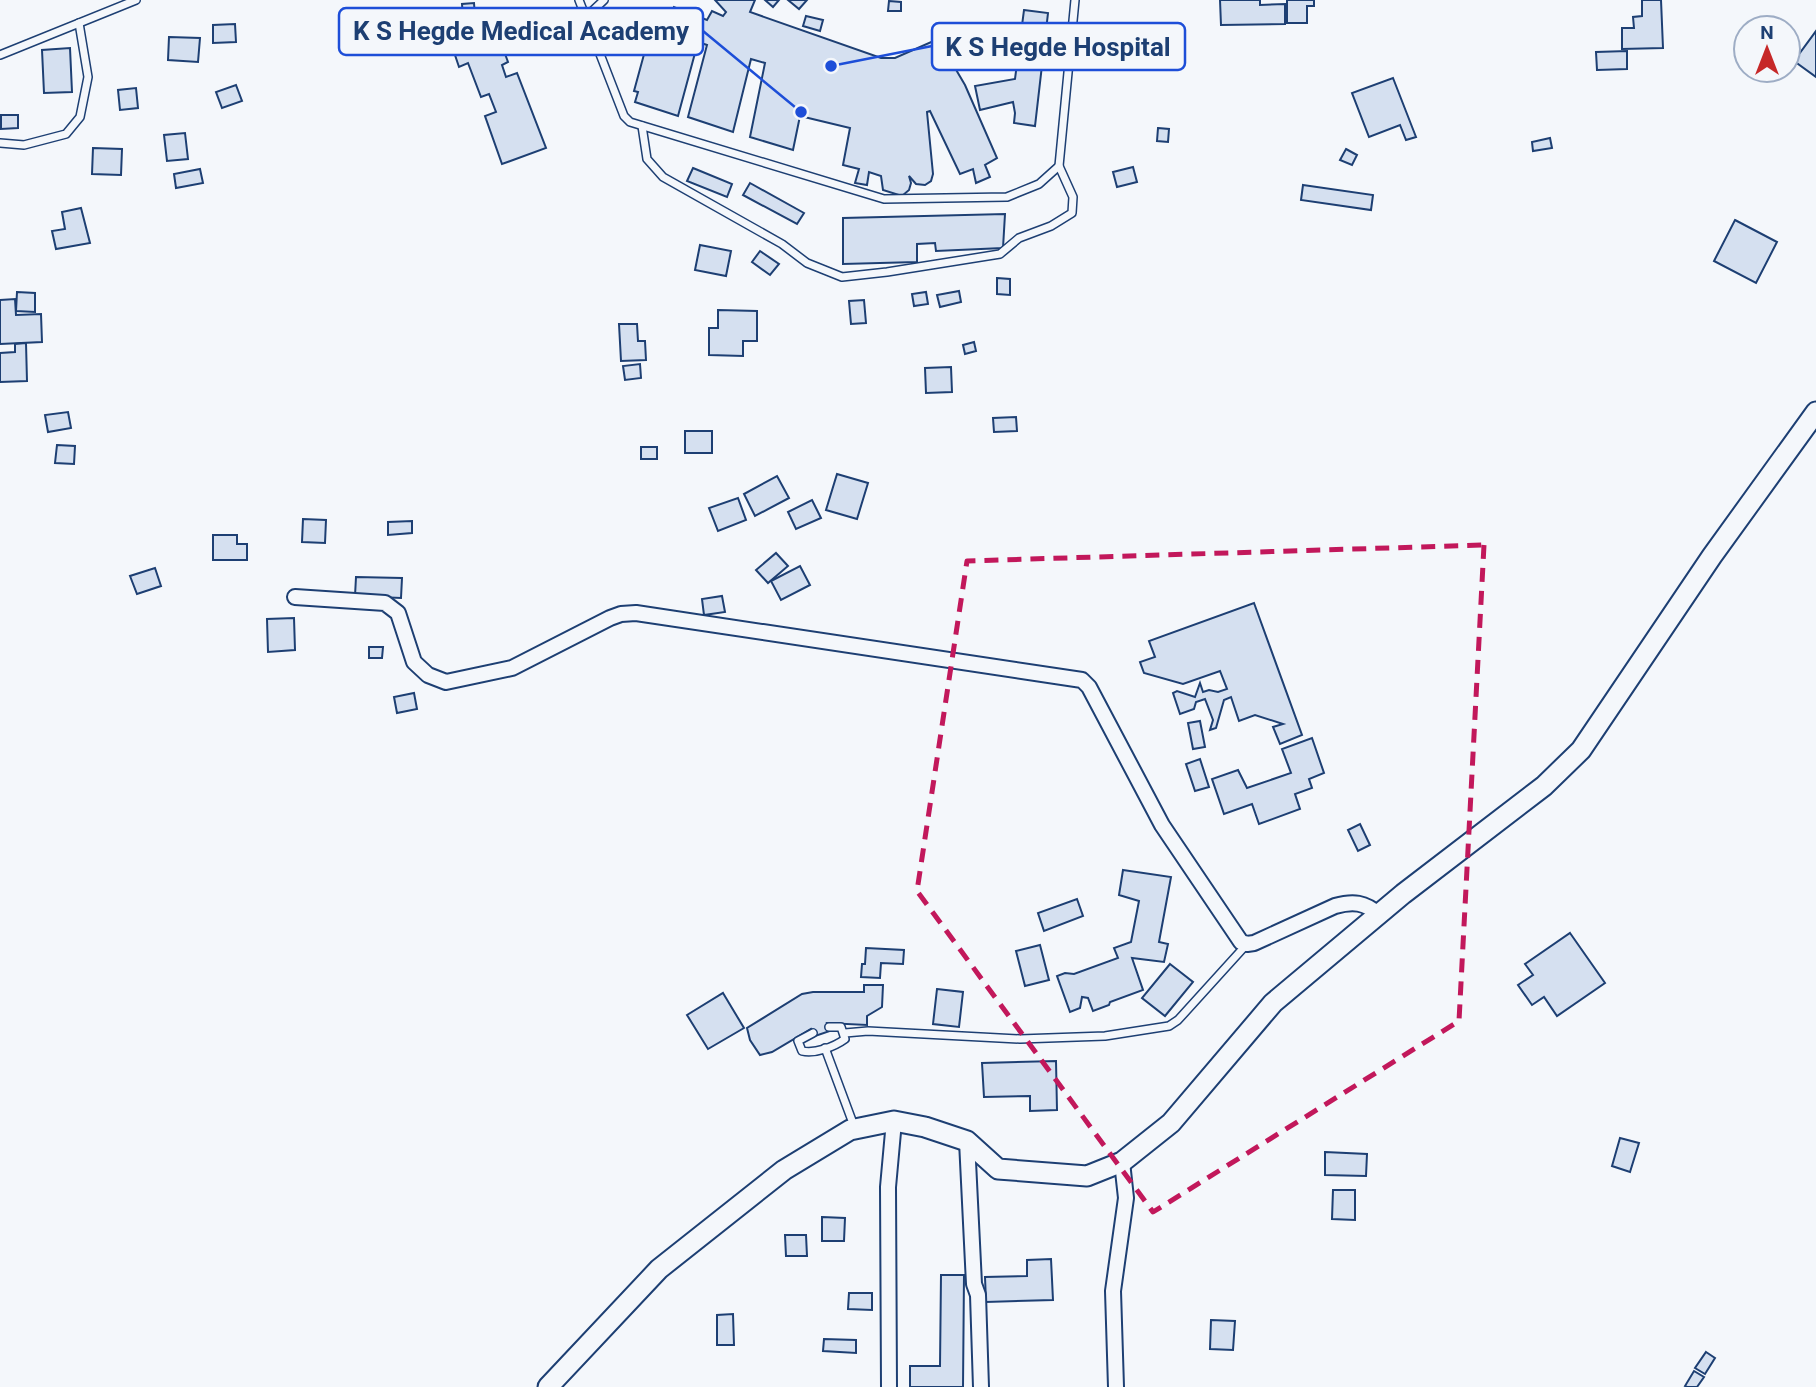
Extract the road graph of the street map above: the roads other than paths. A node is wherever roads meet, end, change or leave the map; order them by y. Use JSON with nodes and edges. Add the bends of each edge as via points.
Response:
{"nodes":[{"id":1,"x":136,"y":0,"type":"edge"},
{"id":2,"x":579,"y":0,"type":"edge"},
{"id":3,"x":604,"y":0,"type":"edge"},
{"id":4,"x":1075,"y":0,"type":"edge"},
{"id":5,"x":587,"y":16,"type":"junction"},
{"id":6,"x":79,"y":23,"type":"junction"},
{"id":7,"x":0,"y":55,"type":"edge"},
{"id":8,"x":642,"y":126,"type":"junction"},
{"id":9,"x":0,"y":143,"type":"edge"},
{"id":10,"x":1059,"y":166,"type":"junction"},
{"id":11,"x":1816,"y":412,"type":"edge"},
{"id":12,"x":295,"y":597,"type":"dead end"},
{"id":13,"x":1379,"y":915,"type":"junction"},
{"id":14,"x":1247,"y":944,"type":"junction"},
{"id":15,"x":829,"y":1027,"type":"dead end"},
{"id":16,"x":813,"y":1033,"type":"dead end"},
{"id":17,"x":845,"y":1033,"type":"junction"},
{"id":18,"x":825,"y":1048,"type":"junction"},
{"id":19,"x":894,"y":1121,"type":"junction"},
{"id":20,"x":855,"y":1129,"type":"junction"},
{"id":21,"x":967,"y":1141,"type":"junction"},
{"id":22,"x":1122,"y":1162,"type":"junction"},
{"id":23,"x":548,"y":1387,"type":"edge"},
{"id":24,"x":889,"y":1387,"type":"edge"},
{"id":25,"x":981,"y":1387,"type":"edge"},
{"id":26,"x":1116,"y":1387,"type":"edge"}],
"edges":[{"from":1,"to":6,"type":"lane"},
{"from":2,"to":5,"type":"lane"},
{"from":3,"to":5,"type":"lane"},
{"from":4,"to":10,"type":"lane"},
{"from":5,"to":8,"type":"lane","via":[[624,116]]},
{"from":6,"to":7,"type":"lane"},
{"from":6,"to":9,"type":"lane","via":[[89,77],[80,117],[66,134],[24,145]]},
{"from":8,"to":10,"type":"lane","via":[[884,200],[1007,197],[1039,184]]},
{"from":8,"to":10,"type":"lane","via":[[647,159],[663,177],[807,263],[842,277],[1000,254],[1019,238],[1073,213],[1073,197]]},
{"from":11,"to":13,"type":"main road","via":[[1581,750],[1544,786]]},
{"from":12,"to":14,"type":"street","via":[[393,607],[414,662],[446,682],[522,664],[610,618],[636,613],[1082,680],[1162,825],[1236,938]]},
{"from":13,"to":14,"type":"street","via":[[1366,905],[1346,903]]},
{"from":13,"to":22,"type":"main road","via":[[1273,1003],[1171,1124]]},
{"from":14,"to":17,"type":"lane","via":[[1170,1026],[1105,1036],[1020,1039]]},
{"from":15,"to":17,"type":"lane","via":[[841,1027]]},
{"from":16,"to":18,"type":"lane","via":[[800,1039],[799,1049]]},
{"from":17,"to":18,"type":"lane","via":[[844,1040]]},
{"from":18,"to":20,"type":"lane"},
{"from":19,"to":20,"type":"main road"},
{"from":19,"to":21,"type":"main road"},
{"from":19,"to":24,"type":"street","via":[[888,1187]]},
{"from":20,"to":23,"type":"main road","via":[[784,1170],[659,1269]]},
{"from":21,"to":22,"type":"main road","via":[[998,1169],[1087,1176]]},
{"from":21,"to":25,"type":"street"},
{"from":22,"to":26,"type":"street","via":[[1126,1198],[1114,1291]]}]}
